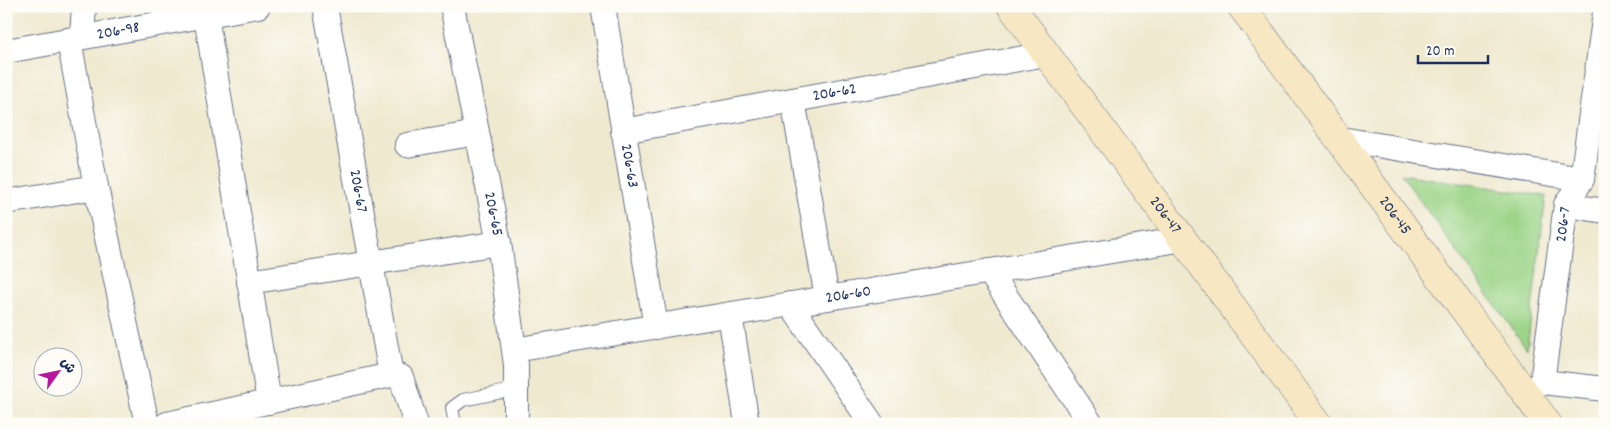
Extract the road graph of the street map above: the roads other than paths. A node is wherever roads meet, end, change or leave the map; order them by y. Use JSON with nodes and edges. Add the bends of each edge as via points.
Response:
{"nodes":[{"id":1,"x":84,"y":6,"type":"edge"},
{"id":2,"x":325,"y":6,"type":"edge"},
{"id":3,"x":452,"y":6,"type":"edge"},
{"id":4,"x":603,"y":6,"type":"edge"},
{"id":5,"x":1011,"y":6,"type":"edge"},
{"id":6,"x":1241,"y":6,"type":"edge"},
{"id":7,"x":255,"y":7,"type":"edge"},
{"id":8,"x":1605,"y":13,"type":"edge"},
{"id":9,"x":206,"y":16,"type":"junction"},
{"id":10,"x":76,"y":38,"type":"junction"},
{"id":11,"x":6,"y":51,"type":"edge"},
{"id":12,"x":1046,"y":54,"type":"junction"},
{"id":13,"x":793,"y":100,"type":"junction"},
{"id":14,"x":624,"y":131,"type":"junction"},
{"id":15,"x":477,"y":133,"type":"junction"},
{"id":16,"x":1340,"y":139,"type":"junction"},
{"id":17,"x":407,"y":145,"type":"dead end"},
{"id":18,"x":1582,"y":180,"type":"junction"},
{"id":19,"x":96,"y":187,"type":"junction"},
{"id":20,"x":6,"y":202,"type":"edge"},
{"id":21,"x":1566,"y":205,"type":"junction"},
{"id":22,"x":1605,"y":211,"type":"edge"},
{"id":23,"x":1184,"y":239,"type":"junction"},
{"id":24,"x":499,"y":243,"type":"junction"},
{"id":25,"x":369,"y":263,"type":"junction"},
{"id":26,"x":989,"y":271,"type":"junction"},
{"id":27,"x":249,"y":282,"type":"junction"},
{"id":28,"x":827,"y":298,"type":"junction"},
{"id":29,"x":790,"y":304,"type":"junction"},
{"id":30,"x":730,"y":314,"type":"junction"},
{"id":31,"x":656,"y":326,"type":"junction"},
{"id":32,"x":514,"y":350,"type":"junction"},
{"id":33,"x":398,"y":380,"type":"junction"},
{"id":34,"x":1534,"y":388,"type":"junction"},
{"id":35,"x":1605,"y":389,"type":"edge"},
{"id":36,"x":517,"y":390,"type":"junction"},
{"id":37,"x":269,"y":402,"type":"junction"},
{"id":38,"x":148,"y":424,"type":"edge"},
{"id":39,"x":166,"y":424,"type":"edge"},
{"id":40,"x":416,"y":424,"type":"edge"},
{"id":41,"x":455,"y":424,"type":"edge"},
{"id":42,"x":516,"y":424,"type":"edge"},
{"id":43,"x":747,"y":424,"type":"edge"},
{"id":44,"x":872,"y":424,"type":"edge"},
{"id":45,"x":1091,"y":424,"type":"edge"},
{"id":46,"x":1319,"y":424,"type":"edge"},
{"id":47,"x":1548,"y":424,"type":"edge"}],
"edges":[{"from":1,"to":10,"type":"street"},
{"from":2,"to":25,"type":"street","name":"206-67"},
{"from":3,"to":15,"type":"street","name":"206-65"},
{"from":4,"to":14,"type":"street","name":"206-63"},
{"from":5,"to":12,"type":"street","name":"206-47"},
{"from":6,"to":16,"type":"street","name":"206-45"},
{"from":7,"to":9,"type":"street","name":"206-98"},
{"from":8,"to":18,"type":"street","name":"206-7"},
{"from":9,"to":10,"type":"street","name":"206-98"},
{"from":9,"to":27,"type":"street"},
{"from":10,"to":11,"type":"street","name":"206-98"},
{"from":10,"to":19,"type":"street"},
{"from":12,"to":13,"type":"street","name":"206-62"},
{"from":12,"to":23,"type":"street","name":"206-47"},
{"from":13,"to":14,"type":"street","name":"206-62"},
{"from":13,"to":28,"type":"street"},
{"from":14,"to":31,"type":"street","name":"206-63"},
{"from":15,"to":17,"type":"street"},
{"from":15,"to":24,"type":"street","name":"206-65"},
{"from":16,"to":18,"type":"street"},
{"from":16,"to":34,"type":"street","name":"206-45"},
{"from":18,"to":21,"type":"street","name":"206-7"},
{"from":19,"to":20,"type":"street"},
{"from":19,"to":38,"type":"street"},
{"from":21,"to":22,"type":"street"},
{"from":21,"to":34,"type":"street","name":"206-7"},
{"from":23,"to":26,"type":"street","name":"206-60"},
{"from":23,"to":46,"type":"street","name":"206-47"},
{"from":24,"to":25,"type":"street"},
{"from":24,"to":32,"type":"street","name":"206-65"},
{"from":25,"to":27,"type":"street"},
{"from":25,"to":33,"type":"street","name":"206-67"},
{"from":26,"to":28,"type":"street","name":"206-60"},
{"from":26,"to":45,"type":"street"},
{"from":27,"to":37,"type":"street"},
{"from":28,"to":29,"type":"street","name":"206-60"},
{"from":29,"to":30,"type":"street","name":"206-60"},
{"from":29,"to":44,"type":"street"},
{"from":30,"to":31,"type":"street","name":"206-60"},
{"from":30,"to":43,"type":"street"},
{"from":31,"to":32,"type":"street","name":"206-60"},
{"from":32,"to":36,"type":"street","name":"206-65"},
{"from":33,"to":37,"type":"street"},
{"from":33,"to":40,"type":"street","name":"206-67"},
{"from":34,"to":35,"type":"street"},
{"from":34,"to":47,"type":"street","name":"206-45"},
{"from":36,"to":41,"type":"lane","via":[[463,400],[452,408]]},
{"from":36,"to":42,"type":"street","name":"206-65"},
{"from":37,"to":39,"type":"street"}]}
